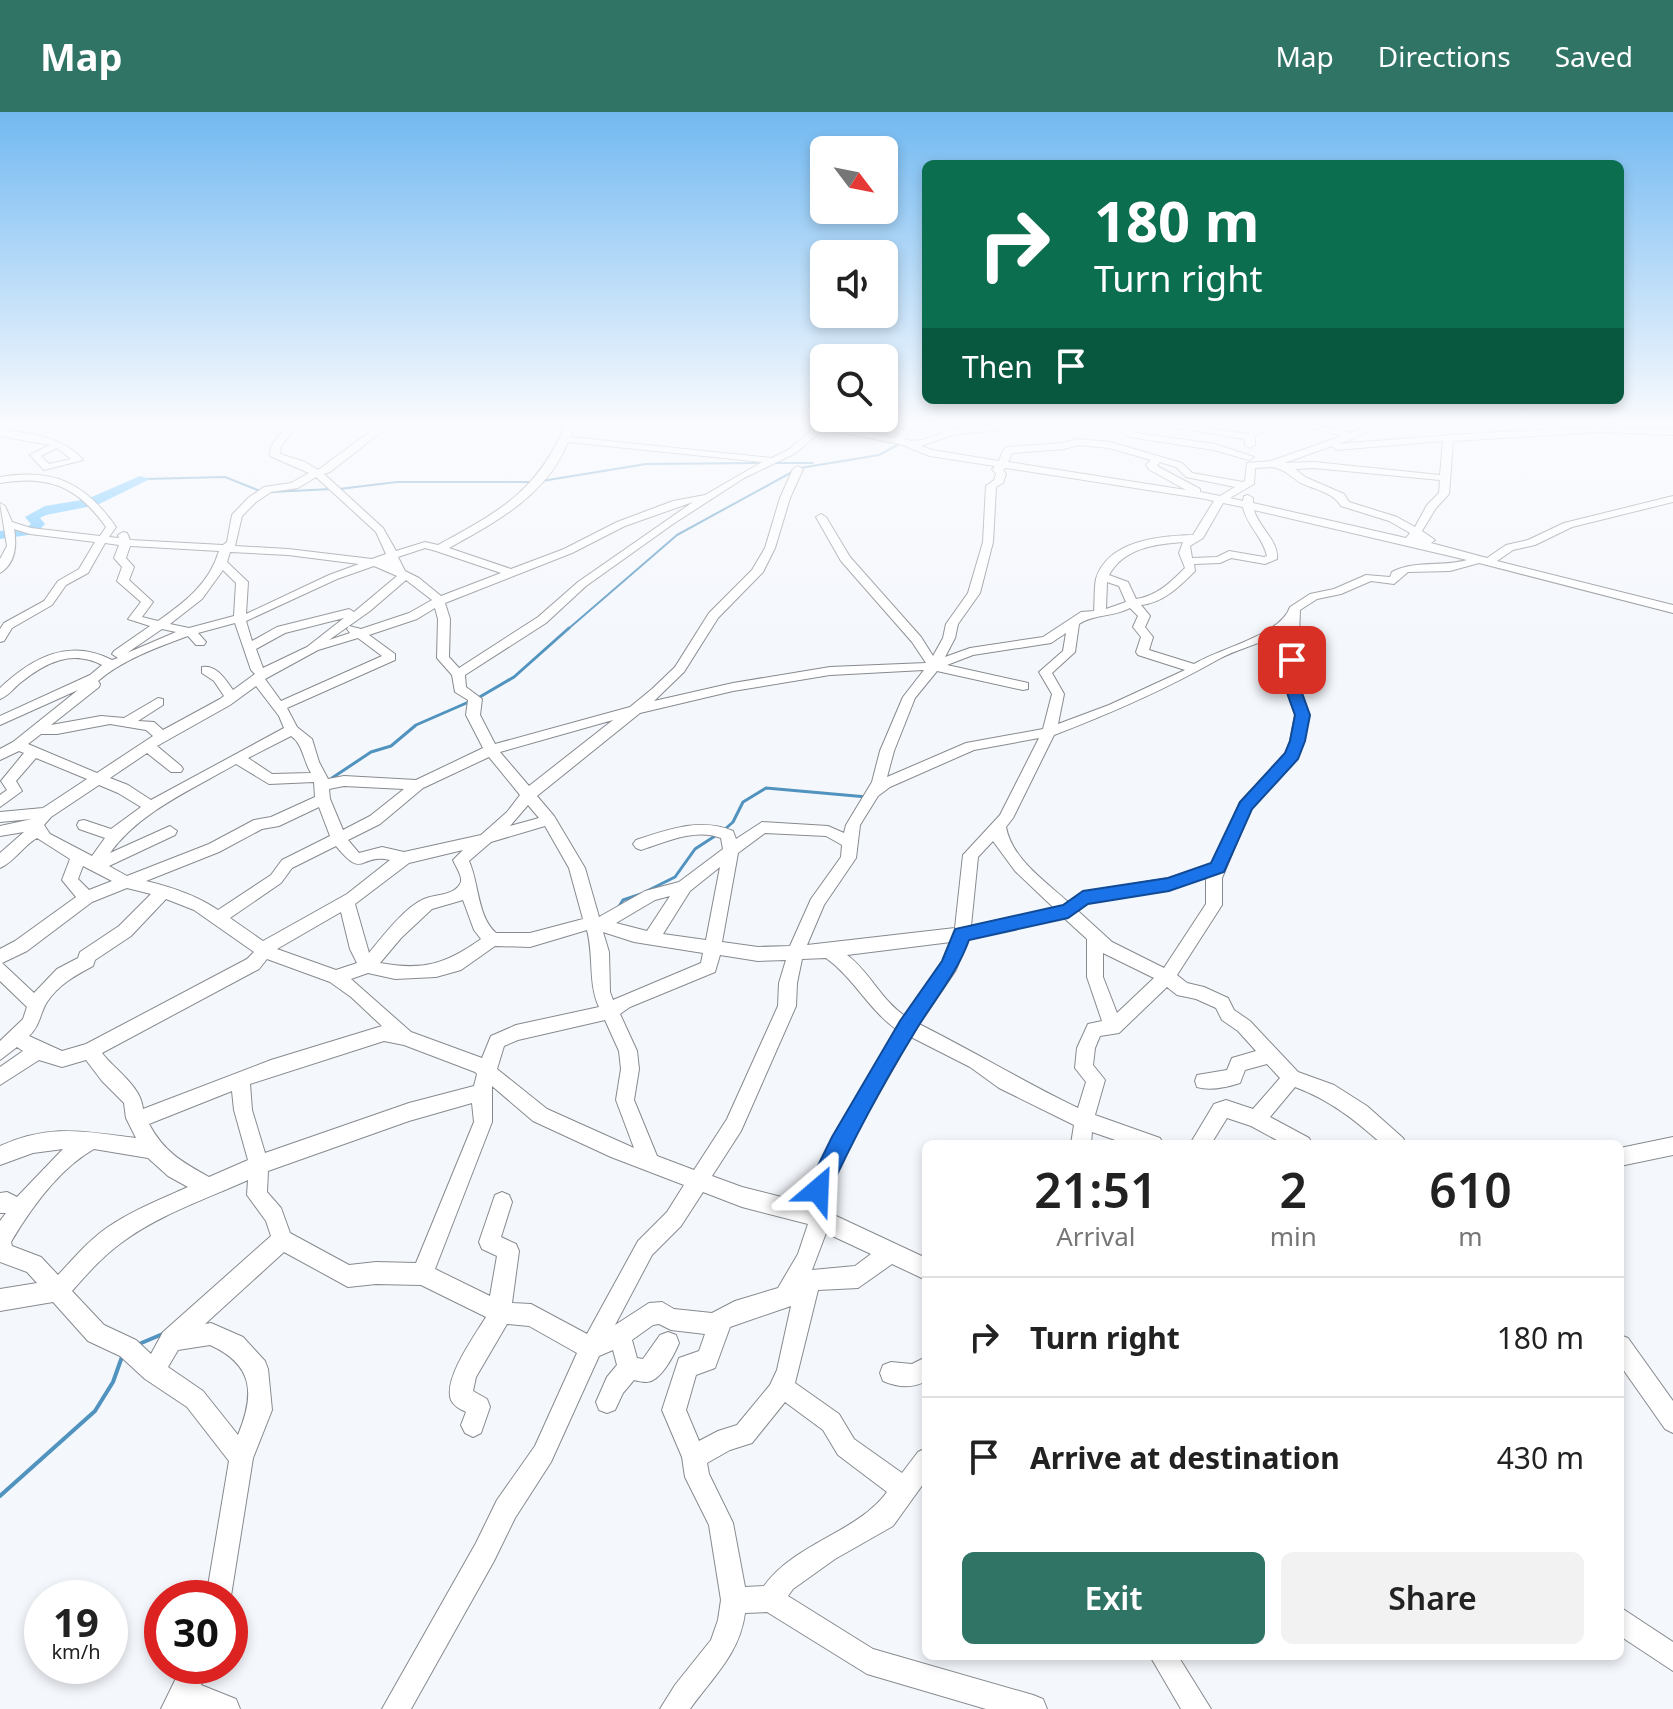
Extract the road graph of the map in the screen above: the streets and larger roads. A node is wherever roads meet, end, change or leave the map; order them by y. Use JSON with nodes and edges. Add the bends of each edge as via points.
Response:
{"nodes":[{"id":1,"x":87,"y":500,"type":"edge"},
{"id":2,"x":253,"y":500,"type":"edge"},
{"id":3,"x":346,"y":500,"type":"edge"},
{"id":4,"x":519,"y":500,"type":"edge"},
{"id":5,"x":692,"y":500,"type":"edge"},
{"id":6,"x":707,"y":500,"type":"edge"},
{"id":7,"x":785,"y":500,"type":"edge"},
{"id":8,"x":991,"y":500,"type":"edge"},
{"id":9,"x":1220,"y":500,"type":"joint"},
{"id":10,"x":1247,"y":500,"type":"edge"},
{"id":11,"x":1342,"y":500,"type":"edge"},
{"id":12,"x":1441,"y":500,"type":"edge"},
{"id":13,"x":1669,"y":500,"type":"edge"},
{"id":14,"x":0,"y":506,"type":"edge"},
{"id":15,"x":1247,"y":506,"type":"junction"},
{"id":16,"x":821,"y":517,"type":"dead end"},
{"id":17,"x":111,"y":527,"type":"junction"},
{"id":18,"x":4,"y":530,"type":"edge"},
{"id":19,"x":1412,"y":537,"type":"junction"},
{"id":20,"x":1193,"y":538,"type":"junction"},
{"id":21,"x":106,"y":539,"type":"junction"},
{"id":22,"x":126,"y":542,"type":"junction"},
{"id":23,"x":440,"y":548,"type":"junction"},
{"id":24,"x":224,"y":550,"type":"junction"},
{"id":25,"x":392,"y":555,"type":"junction"},
{"id":26,"x":1189,"y":561,"type":"junction"},
{"id":27,"x":1484,"y":562,"type":"junction"},
{"id":28,"x":375,"y":563,"type":"junction"},
{"id":29,"x":223,"y":564,"type":"junction"},
{"id":30,"x":0,"y":570,"type":"edge"},
{"id":31,"x":398,"y":571,"type":"junction"},
{"id":32,"x":512,"y":573,"type":"junction"},
{"id":33,"x":1103,"y":577,"type":"junction"},
{"id":34,"x":439,"y":601,"type":"junction"},
{"id":35,"x":1132,"y":603,"type":"junction"},
{"id":36,"x":371,"y":605,"type":"junction"},
{"id":37,"x":1673,"y":609,"type":"edge"},
{"id":38,"x":1099,"y":614,"type":"junction"},
{"id":39,"x":1292,"y":617,"type":"junction"},
{"id":40,"x":242,"y":618,"type":"junction"},
{"id":41,"x":396,"y":620,"type":"junction"},
{"id":42,"x":346,"y":622,"type":"junction"},
{"id":43,"x":1073,"y":623,"type":"junction"},
{"id":44,"x":158,"y":626,"type":"junction"},
{"id":45,"x":3,"y":627,"type":"edge"},
{"id":46,"x":358,"y":632,"type":"junction"},
{"id":47,"x":196,"y":637,"type":"junction"},
{"id":48,"x":248,"y":648,"type":"junction"},
{"id":49,"x":311,"y":650,"type":"junction"},
{"id":50,"x":106,"y":666,"type":"junction"},
{"id":51,"x":934,"y":666,"type":"junction"},
{"id":52,"x":1196,"y":669,"type":"junction"},
{"id":53,"x":206,"y":670,"type":"dead end"},
{"id":54,"x":458,"y":674,"type":"junction"},
{"id":55,"x":261,"y":676,"type":"junction"},
{"id":56,"x":1023,"y":686,"type":"dead end"},
{"id":57,"x":0,"y":694,"type":"edge"},
{"id":58,"x":231,"y":696,"type":"junction"},
{"id":59,"x":158,"y":702,"type":"dead end"},
{"id":60,"x":35,"y":703,"type":"junction"},
{"id":61,"x":278,"y":707,"type":"junction"},
{"id":62,"x":637,"y":709,"type":"junction"},
{"id":63,"x":0,"y":721,"type":"edge"},
{"id":64,"x":126,"y":723,"type":"junction"},
{"id":65,"x":38,"y":729,"type":"junction"},
{"id":66,"x":292,"y":730,"type":"junction"},
{"id":67,"x":1049,"y":732,"type":"junction"},
{"id":68,"x":163,"y":737,"type":"junction"},
{"id":69,"x":18,"y":745,"type":"junction"},
{"id":70,"x":148,"y":746,"type":"junction"},
{"id":71,"x":491,"y":750,"type":"junction"},
{"id":72,"x":33,"y":752,"type":"junction"},
{"id":73,"x":0,"y":755,"type":"edge"},
{"id":74,"x":237,"y":758,"type":"junction"},
{"id":75,"x":176,"y":769,"type":"dead end"},
{"id":76,"x":98,"y":778,"type":"junction"},
{"id":77,"x":418,"y":785,"type":"junction"},
{"id":78,"x":322,"y":787,"type":"junction"},
{"id":79,"x":873,"y":793,"type":"junction"},
{"id":80,"x":528,"y":795,"type":"junction"},
{"id":81,"x":0,"y":802,"type":"edge"},
{"id":82,"x":151,"y":807,"type":"junction"},
{"id":83,"x":7,"y":817,"type":"edge"},
{"id":84,"x":549,"y":820,"type":"junction"},
{"id":85,"x":40,"y":823,"type":"junction"},
{"id":86,"x":84,"y":825,"type":"dead end"},
{"id":87,"x":999,"y":828,"type":"junction"},
{"id":88,"x":0,"y":831,"type":"edge"},
{"id":89,"x":170,"y":831,"type":"dead end"},
{"id":90,"x":114,"y":835,"type":"junction"},
{"id":91,"x":339,"y":839,"type":"junction"},
{"id":92,"x":481,"y":840,"type":"junction"},
{"id":93,"x":850,"y":842,"type":"junction"},
{"id":94,"x":641,"y":844,"type":"dead end"},
{"id":95,"x":731,"y":851,"type":"junction"},
{"id":96,"x":79,"y":855,"type":"junction"},
{"id":97,"x":404,"y":858,"type":"junction"},
{"id":98,"x":0,"y":862,"type":"edge"},
{"id":99,"x":95,"y":863,"type":"junction"},
{"id":100,"x":1218,"y":868,"type":"junction"},
{"id":101,"x":128,"y":883,"type":"junction"},
{"id":102,"x":467,"y":887,"type":"junction"},
{"id":103,"x":684,"y":887,"type":"junction"},
{"id":104,"x":164,"y":891,"type":"junction"},
{"id":105,"x":86,"y":898,"type":"junction"},
{"id":106,"x":346,"y":902,"type":"junction"},
{"id":107,"x":1068,"y":911,"type":"junction"},
{"id":108,"x":219,"y":917,"type":"junction"},
{"id":109,"x":597,"y":923,"type":"junction"},
{"id":110,"x":962,"y":934,"type":"junction"},
{"id":111,"x":652,"y":938,"type":"junction"},
{"id":112,"x":1095,"y":938,"type":"junction"},
{"id":113,"x":492,"y":939,"type":"junction"},
{"id":114,"x":714,"y":947,"type":"junction"},
{"id":115,"x":829,"y":951,"type":"junction"},
{"id":116,"x":267,"y":952,"type":"junction"},
{"id":117,"x":795,"y":955,"type":"junction"},
{"id":118,"x":0,"y":957,"type":"edge"},
{"id":119,"x":368,"y":966,"type":"junction"},
{"id":120,"x":0,"y":969,"type":"edge"},
{"id":121,"x":336,"y":977,"type":"junction"},
{"id":122,"x":1167,"y":977,"type":"junction"},
{"id":123,"x":36,"y":1002,"type":"junction"},
{"id":124,"x":610,"y":1012,"type":"junction"},
{"id":125,"x":907,"y":1027,"type":"junction"},
{"id":126,"x":1113,"y":1028,"type":"junction"},
{"id":127,"x":405,"y":1037,"type":"junction"},
{"id":128,"x":17,"y":1038,"type":"junction"},
{"id":129,"x":38,"y":1050,"type":"junction"},
{"id":130,"x":90,"y":1051,"type":"junction"},
{"id":131,"x":0,"y":1052,"type":"edge"},
{"id":132,"x":1270,"y":1055,"type":"junction"},
{"id":133,"x":488,"y":1070,"type":"junction"},
{"id":134,"x":0,"y":1077,"type":"edge"},
{"id":135,"x":1292,"y":1078,"type":"junction"},
{"id":136,"x":241,"y":1081,"type":"junction"},
{"id":137,"x":1204,"y":1081,"type":"dead end"},
{"id":138,"x":481,"y":1092,"type":"junction"},
{"id":139,"x":1256,"y":1119,"type":"junction"},
{"id":140,"x":137,"y":1120,"type":"junction"},
{"id":141,"x":1084,"y":1120,"type":"junction"},
{"id":142,"x":95,"y":1139,"type":"junction"},
{"id":143,"x":1281,"y":1139,"type":"edge"},
{"id":144,"x":1082,"y":1140,"type":"edge"},
{"id":145,"x":1142,"y":1140,"type":"edge"},
{"id":146,"x":1202,"y":1140,"type":"edge"},
{"id":147,"x":1392,"y":1140,"type":"edge"},
{"id":148,"x":1673,"y":1146,"type":"edge"},
{"id":149,"x":152,"y":1149,"type":"junction"},
{"id":150,"x":0,"y":1156,"type":"edge"},
{"id":151,"x":1624,"y":1156,"type":"edge"},
{"id":152,"x":649,"y":1161,"type":"junction"},
{"id":153,"x":259,"y":1165,"type":"junction"},
{"id":154,"x":699,"y":1181,"type":"junction"},
{"id":155,"x":209,"y":1188,"type":"junction"},
{"id":156,"x":502,"y":1202,"type":"dead end"},
{"id":157,"x":0,"y":1203,"type":"edge"},
{"id":158,"x":20,"y":1211,"type":"junction"},
{"id":159,"x":813,"y":1216,"type":"junction"},
{"id":160,"x":282,"y":1240,"type":"junction"},
{"id":161,"x":0,"y":1241,"type":"edge"},
{"id":162,"x":891,"y":1252,"type":"junction"},
{"id":163,"x":922,"y":1267,"type":"edge"},
{"id":164,"x":422,"y":1274,"type":"junction"},
{"id":165,"x":57,"y":1291,"type":"junction"},
{"id":166,"x":794,"y":1297,"type":"junction"},
{"id":167,"x":0,"y":1300,"type":"edge"},
{"id":168,"x":501,"y":1313,"type":"junction"},
{"id":169,"x":721,"y":1320,"type":"junction"},
{"id":170,"x":620,"y":1335,"type":"junction"},
{"id":171,"x":171,"y":1340,"type":"junction"},
{"id":172,"x":668,"y":1343,"type":"dead end"},
{"id":173,"x":591,"y":1348,"type":"junction"},
{"id":174,"x":1624,"y":1352,"type":"edge"},
{"id":175,"x":629,"y":1368,"type":"junction"},
{"id":176,"x":153,"y":1371,"type":"junction"},
{"id":177,"x":922,"y":1371,"type":"edge"},
{"id":178,"x":891,"y":1373,"type":"dead end"},
{"id":179,"x":781,"y":1388,"type":"junction"},
{"id":180,"x":607,"y":1402,"type":"dead end"},
{"id":181,"x":1673,"y":1421,"type":"edge"},
{"id":182,"x":473,"y":1425,"type":"dead end"},
{"id":183,"x":694,"y":1457,"type":"junction"},
{"id":184,"x":241,"y":1458,"type":"junction"},
{"id":185,"x":922,"y":1465,"type":"edge"},
{"id":186,"x":903,"y":1489,"type":"junction"},
{"id":187,"x":222,"y":1580,"type":"edge"},
{"id":188,"x":770,"y":1599,"type":"junction"},
{"id":189,"x":734,"y":1600,"type":"junction"},
{"id":190,"x":1624,"y":1623,"type":"edge"},
{"id":191,"x":1673,"y":1658,"type":"edge"},
{"id":192,"x":1166,"y":1660,"type":"edge"},
{"id":193,"x":179,"y":1700,"type":"edge"},
{"id":194,"x":226,"y":1709,"type":"edge"},
{"id":195,"x":396,"y":1709,"type":"edge"},
{"id":196,"x":674,"y":1709,"type":"edge"},
{"id":197,"x":1033,"y":1709,"type":"edge"},
{"id":198,"x":1197,"y":1709,"type":"edge"}],
"edges":[{"from":1,"to":17,"type":"street"},
{"from":2,"to":24,"type":"street","via":[[237,515],[232,543]]},
{"from":3,"to":25,"type":"street","via":[[382,533]]},
{"from":4,"to":23,"type":"street"},
{"from":5,"to":32,"type":"street","via":[[621,524]]},
{"from":6,"to":54,"type":"street","via":[[582,584],[542,620]]},
{"from":7,"to":62,"type":"street","via":[[757,572],[713,616],[680,669]]},
{"from":8,"to":51,"type":"street","via":[[979,579]]},
{"from":9,"to":15,"type":"street"},
{"from":9,"to":20,"type":"street"},
{"from":10,"to":15,"type":"street"},
{"from":11,"to":19,"type":"street","via":[[1393,519]]},
{"from":12,"to":19,"type":"street"},
{"from":13,"to":27,"type":"street","via":[[1568,525]]},
{"from":14,"to":18,"type":"street"},
{"from":15,"to":19,"type":"street"},
{"from":15,"to":26,"type":"street","via":[[1273,550],[1271,560],[1229,554],[1220,560]]},
{"from":16,"to":51,"type":"street","via":[[845,559]]},
{"from":17,"to":21,"type":"street"},
{"from":17,"to":22,"type":"street"},
{"from":18,"to":21,"type":"street"},
{"from":18,"to":30,"type":"street","via":[[12,546]]},
{"from":19,"to":27,"type":"street"},
{"from":20,"to":26,"type":"street","via":[[1184,548]]},
{"from":20,"to":33,"type":"street","via":[[1146,543],[1120,556]]},
{"from":21,"to":22,"type":"street"},
{"from":21,"to":45,"type":"street","via":[[84,571],[62,583],[49,602]]},
{"from":22,"to":24,"type":"street"},
{"from":22,"to":44,"type":"street","via":[[120,558],[128,567],[123,581],[147,602],[134,619]]},
{"from":23,"to":25,"type":"street","via":[[425,545]]},
{"from":23,"to":32,"type":"street"},
{"from":24,"to":28,"type":"street"},
{"from":24,"to":29,"type":"street"},
{"from":25,"to":28,"type":"street"},
{"from":25,"to":31,"type":"street"},
{"from":26,"to":35,"type":"street","via":[[1191,569],[1172,588]]},
{"from":27,"to":37,"type":"street"},
{"from":27,"to":39,"type":"street","via":[[1406,569],[1394,581],[1370,577],[1314,596],[1294,609]]},
{"from":28,"to":31,"type":"street"},
{"from":28,"to":40,"type":"street"},
{"from":29,"to":40,"type":"street","via":[[242,582]]},
{"from":29,"to":44,"type":"street","via":[[185,606]]},
{"from":31,"to":34,"type":"street"},
{"from":31,"to":36,"type":"street","via":[[403,577]]},
{"from":32,"to":34,"type":"street"},
{"from":33,"to":35,"type":"street","via":[[1124,584]]},
{"from":33,"to":38,"type":"street"},
{"from":34,"to":41,"type":"street"},
{"from":34,"to":54,"type":"street","via":[[443,658]]},
{"from":35,"to":38,"type":"street"},
{"from":35,"to":52,"type":"street","via":[[1144,616],[1139,627],[1147,637],[1142,652]]},
{"from":36,"to":41,"type":"street","via":[[395,612]]},
{"from":36,"to":42,"type":"street"},
{"from":36,"to":48,"type":"street","via":[[281,630]]},
{"from":38,"to":43,"type":"street"},
{"from":39,"to":52,"type":"street"},
{"from":39,"to":100,"type":"street","via":[[1292,659],[1285,668],[1302,715],[1297,741],[1292,755],[1245,806]]},
{"from":40,"to":47,"type":"street"},
{"from":40,"to":48,"type":"street"},
{"from":41,"to":46,"type":"street"},
{"from":42,"to":46,"type":"street"},
{"from":42,"to":49,"type":"street"},
{"from":43,"to":51,"type":"street","via":[[1047,640],[970,652]]},
{"from":43,"to":67,"type":"street","via":[[1069,652],[1045,672],[1058,694]]},
{"from":44,"to":47,"type":"street"},
{"from":44,"to":50,"type":"street"},
{"from":46,"to":49,"type":"street"},
{"from":46,"to":61,"type":"street","via":[[391,657]]},
{"from":47,"to":50,"type":"street","via":[[162,641]]},
{"from":48,"to":55,"type":"street"},
{"from":49,"to":55,"type":"street"},
{"from":50,"to":57,"type":"street","via":[[86,653],[59,658],[17,677]]},
{"from":50,"to":60,"type":"street","via":[[94,678]]},
{"from":50,"to":65,"type":"street","via":[[99,680]]},
{"from":51,"to":56,"type":"street"},
{"from":51,"to":62,"type":"street","via":[[830,671]]},
{"from":51,"to":79,"type":"street","via":[[909,697]]},
{"from":52,"to":67,"type":"street"},
{"from":53,"to":58,"type":"street"},
{"from":54,"to":71,"type":"street","via":[[460,689],[475,699],[473,715]]},
{"from":55,"to":58,"type":"street"},
{"from":55,"to":61,"type":"street"},
{"from":57,"to":60,"type":"street"},
{"from":58,"to":68,"type":"street"},
{"from":59,"to":64,"type":"street"},
{"from":60,"to":63,"type":"street"},
{"from":61,"to":66,"type":"street"},
{"from":62,"to":71,"type":"street"},
{"from":62,"to":80,"type":"street"},
{"from":64,"to":65,"type":"street","via":[[108,719]]},
{"from":64,"to":68,"type":"street","via":[[149,725]]},
{"from":65,"to":69,"type":"street"},
{"from":66,"to":74,"type":"street"},
{"from":66,"to":78,"type":"street","via":[[305,739]]},
{"from":67,"to":79,"type":"street","via":[[971,746]]},
{"from":67,"to":87,"type":"street"},
{"from":68,"to":70,"type":"street"},
{"from":69,"to":72,"type":"street"},
{"from":69,"to":73,"type":"street"},
{"from":70,"to":75,"type":"street"},
{"from":70,"to":76,"type":"street"},
{"from":71,"to":77,"type":"street"},
{"from":71,"to":80,"type":"street"},
{"from":72,"to":76,"type":"street"},
{"from":72,"to":81,"type":"street","via":[[8,781],[15,791]]},
{"from":74,"to":78,"type":"street","via":[[269,779]]},
{"from":74,"to":82,"type":"street"},
{"from":76,"to":82,"type":"street"},
{"from":76,"to":85,"type":"street"},
{"from":77,"to":78,"type":"street","via":[[344,781]]},
{"from":77,"to":91,"type":"street","via":[[375,820]]},
{"from":78,"to":91,"type":"street"},
{"from":78,"to":101,"type":"street","via":[[274,822],[261,823]]},
{"from":79,"to":93,"type":"street","via":[[853,825]]},
{"from":80,"to":84,"type":"street"},
{"from":80,"to":92,"type":"street","via":[[512,816]]},
{"from":82,"to":90,"type":"street"},
{"from":83,"to":85,"type":"street"},
{"from":84,"to":92,"type":"street"},
{"from":84,"to":109,"type":"street","via":[[577,868]]},
{"from":85,"to":88,"type":"street"},
{"from":85,"to":96,"type":"street","via":[[45,838]]},
{"from":85,"to":98,"type":"street"},
{"from":86,"to":90,"type":"street"},
{"from":87,"to":107,"type":"street","via":[[1001,842],[1020,867]]},
{"from":87,"to":110,"type":"street","via":[[971,855]]},
{"from":89,"to":99,"type":"street"},
{"from":90,"to":99,"type":"street"},
{"from":91,"to":97,"type":"street","via":[[356,859],[382,853]]},
{"from":91,"to":108,"type":"street","via":[[287,864],[276,879]]},
{"from":92,"to":97,"type":"street"},
{"from":92,"to":102,"type":"street","via":[[461,860]]},
{"from":93,"to":95,"type":"street","via":[[828,831],[762,827]]},
{"from":93,"to":117,"type":"street","via":[[848,858],[816,905]]},
{"from":94,"to":95,"type":"street","via":[[682,832],[719,830],[728,835]]},
{"from":95,"to":103,"type":"street"},
{"from":95,"to":114,"type":"street"},
{"from":96,"to":99,"type":"street"},
{"from":96,"to":105,"type":"street","via":[[70,880]]},
{"from":97,"to":106,"type":"street"},
{"from":99,"to":101,"type":"street"},
{"from":100,"to":107,"type":"street","via":[[1169,884],[1083,898]]},
{"from":100,"to":122,"type":"street","via":[[1215,904]]},
{"from":101,"to":104,"type":"street"},
{"from":101,"to":105,"type":"street"},
{"from":102,"to":113,"type":"street","via":[[482,930]]},
{"from":102,"to":119,"type":"street","via":[[457,896],[427,904]]},
{"from":103,"to":109,"type":"street","via":[[651,895]]},
{"from":103,"to":111,"type":"street"},
{"from":104,"to":108,"type":"street"},
{"from":104,"to":123,"type":"street","via":[[125,931],[63,974]]},
{"from":105,"to":118,"type":"street"},
{"from":106,"to":116,"type":"street","via":[[269,945]]},
{"from":106,"to":119,"type":"street"},
{"from":107,"to":110,"type":"street"},
{"from":107,"to":112,"type":"street"},
{"from":108,"to":116,"type":"street"},
{"from":109,"to":111,"type":"street"},
{"from":109,"to":113,"type":"street","via":[[530,940]]},
{"from":109,"to":124,"type":"street","via":[[601,992]]},
{"from":110,"to":115,"type":"street"},
{"from":110,"to":125,"type":"street","via":[[950,965]]},
{"from":111,"to":114,"type":"street"},
{"from":112,"to":122,"type":"street"},
{"from":112,"to":126,"type":"street","via":[[1095,977]]},
{"from":113,"to":119,"type":"street","via":[[453,967],[389,974]]},
{"from":114,"to":117,"type":"street"},
{"from":114,"to":124,"type":"street","via":[[708,969]]},
{"from":115,"to":117,"type":"street"},
{"from":115,"to":125,"type":"street","via":[[851,967],[884,1011]]},
{"from":116,"to":121,"type":"street"},
{"from":116,"to":130,"type":"street","via":[[188,1001]]},
{"from":117,"to":154,"type":"street","via":[[777,1032],[731,1130]]},
{"from":119,"to":121,"type":"street"},
{"from":120,"to":123,"type":"street"},
{"from":121,"to":127,"type":"street"},
{"from":122,"to":126,"type":"street"},
{"from":122,"to":132,"type":"street","via":[[1183,990],[1222,1003]]},
{"from":123,"to":128,"type":"street","via":[[30,1024]]},
{"from":124,"to":133,"type":"street","via":[[497,1041]]},
{"from":124,"to":152,"type":"street","via":[[628,1051],[625,1100]]},
{"from":125,"to":141,"type":"street"},
{"from":125,"to":159,"type":"street","via":[[840,1144]]},
{"from":126,"to":141,"type":"street","via":[[1094,1029],[1086,1048],[1084,1068],[1096,1080]]},
{"from":127,"to":133,"type":"street"},
{"from":127,"to":136,"type":"street","via":[[384,1033]]},
{"from":128,"to":129,"type":"street"},
{"from":128,"to":131,"type":"street"},
{"from":129,"to":130,"type":"street","via":[[62,1059]]},
{"from":129,"to":134,"type":"street"},
{"from":130,"to":140,"type":"street","via":[[133,1099]]},
{"from":132,"to":135,"type":"street"},
{"from":132,"to":137,"type":"street","via":[[1238,1064],[1234,1077]]},
{"from":133,"to":138,"type":"street"},
{"from":133,"to":152,"type":"street","via":[[540,1115]]},
{"from":135,"to":139,"type":"street"},
{"from":135,"to":147,"type":"street","via":[[1327,1091]]},
{"from":136,"to":140,"type":"street"},
{"from":136,"to":153,"type":"street","via":[[243,1110]]},
{"from":138,"to":153,"type":"street"},
{"from":138,"to":164,"type":"street","via":[[483,1122]]},
{"from":139,"to":143,"type":"street"},
{"from":139,"to":146,"type":"street","via":[[1221,1110]]},
{"from":140,"to":149,"type":"street"},
{"from":141,"to":144,"type":"street"},
{"from":141,"to":145,"type":"street"},
{"from":142,"to":149,"type":"street"},
{"from":142,"to":150,"type":"street","via":[[50,1139]]},
{"from":142,"to":158,"type":"street","via":[[74,1151]]},
{"from":148,"to":151,"type":"street"},
{"from":149,"to":155,"type":"street"},
{"from":152,"to":154,"type":"street"},
{"from":153,"to":155,"type":"street"},
{"from":153,"to":160,"type":"street","via":[[257,1195],[274,1215]]},
{"from":154,"to":159,"type":"street"},
{"from":154,"to":173,"type":"street","via":[[674,1219],[645,1248]]},
{"from":155,"to":165,"type":"street","via":[[116,1234]]},
{"from":156,"to":168,"type":"street","via":[[489,1242],[509,1251]]},
{"from":157,"to":158,"type":"street"},
{"from":158,"to":161,"type":"street"},
{"from":159,"to":162,"type":"street"},
{"from":159,"to":166,"type":"street"},
{"from":160,"to":164,"type":"street","via":[[348,1276]]},
{"from":160,"to":171,"type":"street"},
{"from":161,"to":165,"type":"street","via":[[5,1254],[34,1264]]},
{"from":162,"to":163,"type":"street"},
{"from":162,"to":166,"type":"street","via":[[858,1277],[811,1281]]},
{"from":164,"to":168,"type":"street"},
{"from":165,"to":167,"type":"street"},
{"from":165,"to":176,"type":"street","via":[[90,1328],[128,1348]]},
{"from":166,"to":169,"type":"street"},
{"from":166,"to":179,"type":"street","via":[[788,1372]]},
{"from":168,"to":173,"type":"street","via":[[531,1315]]},
{"from":168,"to":182,"type":"street","via":[[465,1374],[461,1396],[480,1409]]},
{"from":169,"to":170,"type":"street","via":[[713,1324],[649,1314]]},
{"from":169,"to":183,"type":"street","via":[[707,1360],[687,1366],[674,1410]]},
{"from":170,"to":173,"type":"street"},
{"from":170,"to":175,"type":"street"},
{"from":171,"to":176,"type":"street"},
{"from":171,"to":184,"type":"street","via":[[211,1334],[235,1345],[257,1369],[260,1410]]},
{"from":172,"to":175,"type":"street","via":[[648,1371]]},
{"from":173,"to":195,"type":"street","via":[[543,1454],[506,1509]]},
{"from":174,"to":181,"type":"street"},
{"from":175,"to":180,"type":"street"},
{"from":176,"to":184,"type":"street","via":[[195,1399]]},
{"from":177,"to":178,"type":"street","via":[[914,1376]]},
{"from":179,"to":183,"type":"street","via":[[744,1435]]},
{"from":179,"to":186,"type":"street","via":[[831,1422],[849,1450]]},
{"from":183,"to":189,"type":"street","via":[[697,1477],[721,1523]]},
{"from":184,"to":187,"type":"street"},
{"from":185,"to":186,"type":"street"},
{"from":186,"to":188,"type":"street","via":[[884,1517],[784,1580]]},
{"from":188,"to":189,"type":"street"},
{"from":188,"to":197,"type":"street","via":[[867,1661]]},
{"from":189,"to":196,"type":"street","via":[[732,1630]]},
{"from":190,"to":191,"type":"street"},
{"from":192,"to":198,"type":"street"},
{"from":193,"to":194,"type":"street"}]}
